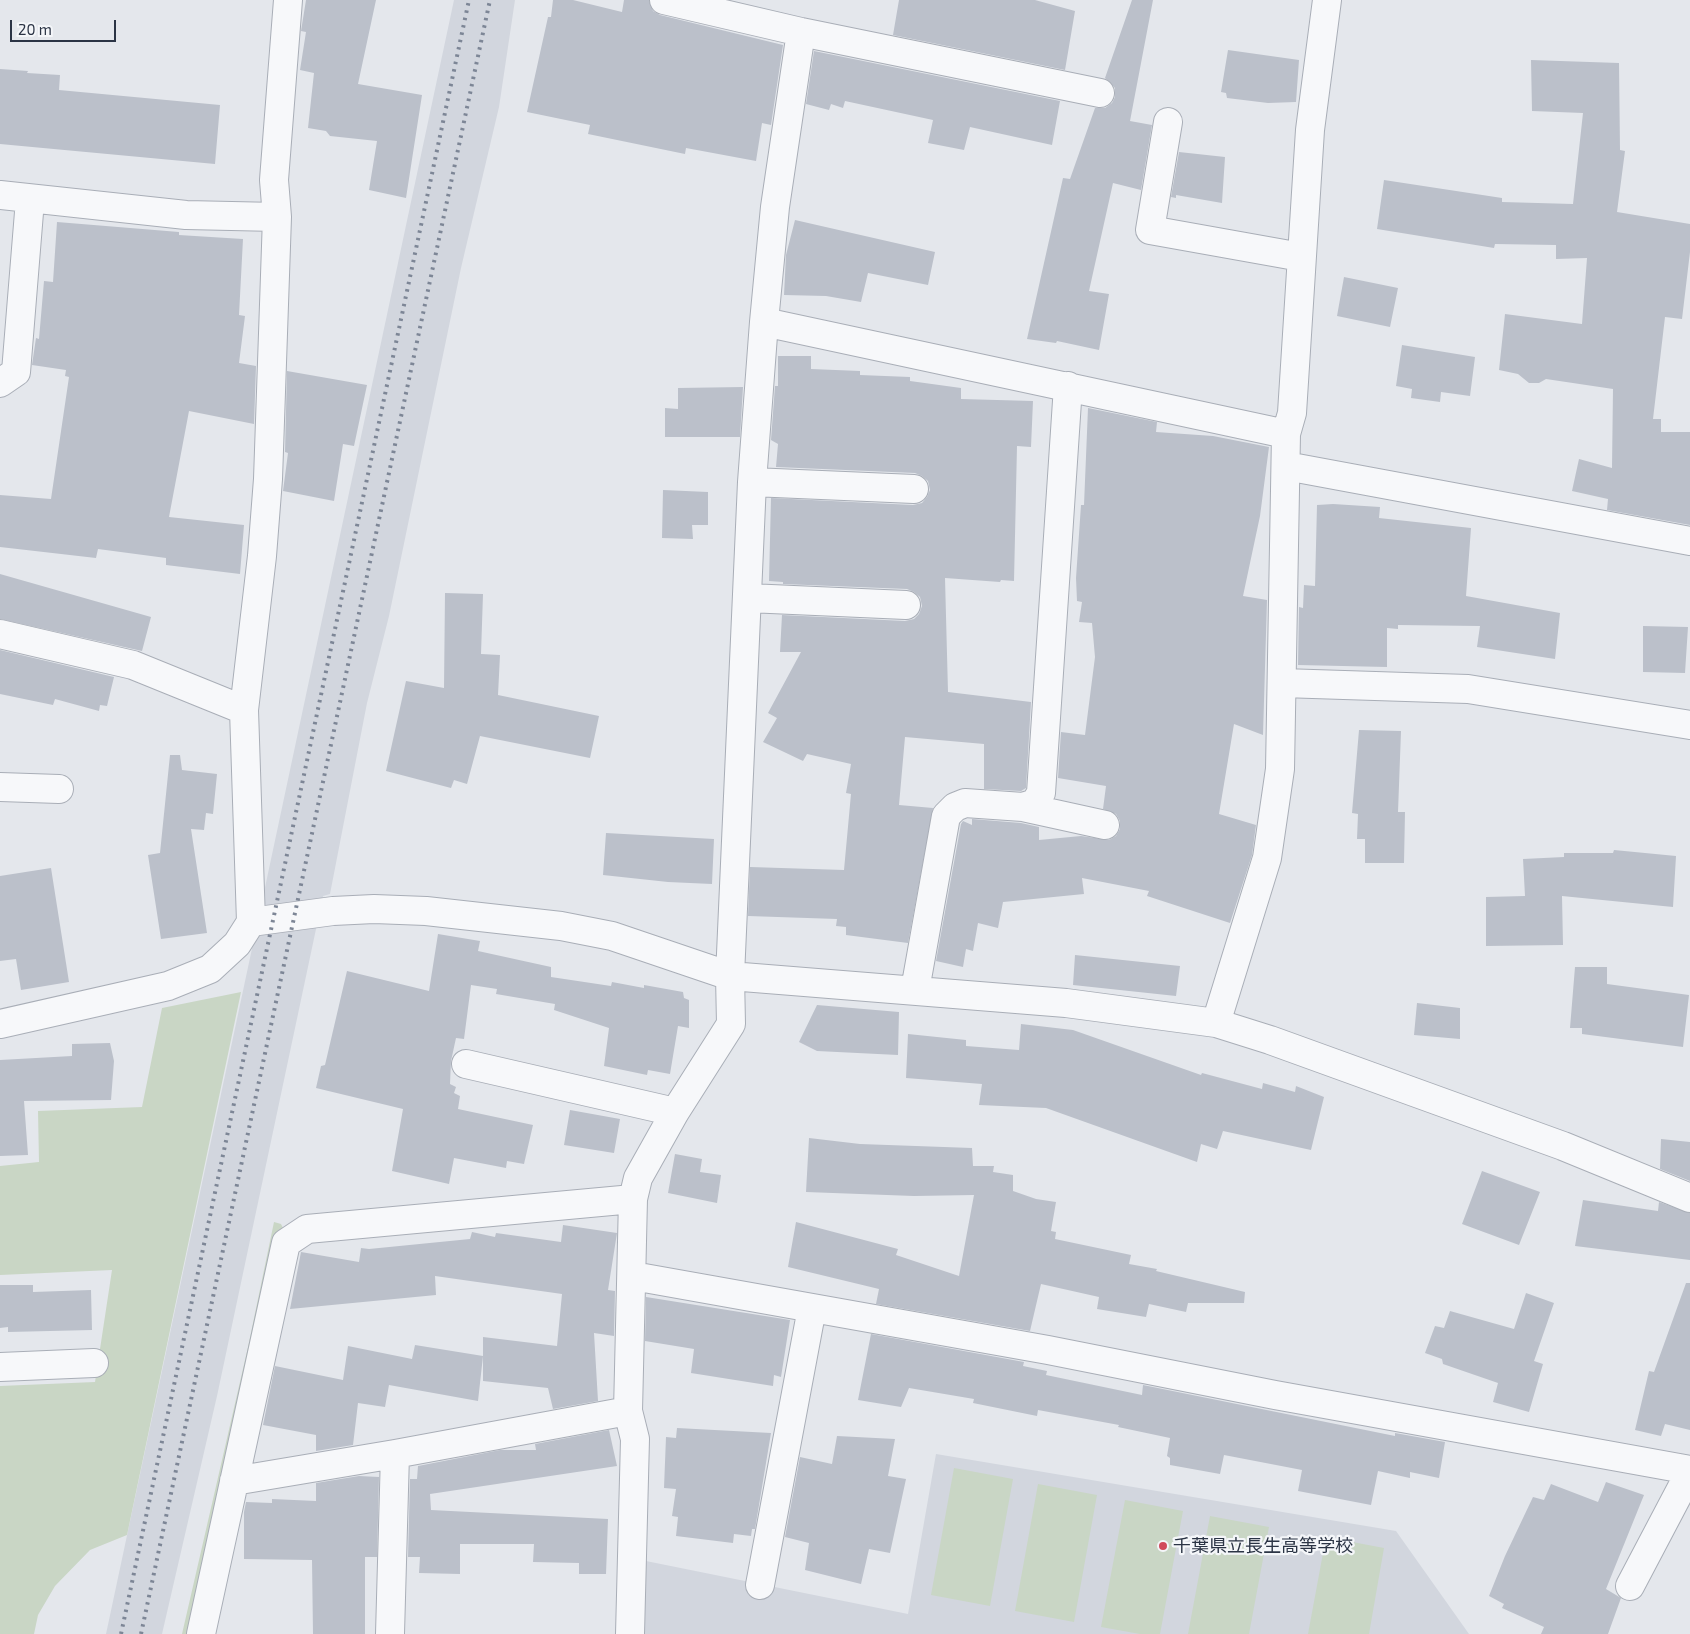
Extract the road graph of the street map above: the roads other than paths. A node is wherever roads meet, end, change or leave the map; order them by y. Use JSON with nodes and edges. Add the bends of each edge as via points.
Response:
{"nodes":[{"id":1,"x":288,"y":0,"type":"edge"},
{"id":2,"x":664,"y":0,"type":"edge"},
{"id":3,"x":1327,"y":0,"type":"edge"},
{"id":4,"x":801,"y":32,"type":"junction"},
{"id":5,"x":1100,"y":93,"type":"dead end"},
{"id":6,"x":1168,"y":122,"type":"dead end"},
{"id":7,"x":0,"y":195,"type":"edge"},
{"id":8,"x":30,"y":200,"type":"junction"},
{"id":9,"x":277,"y":217,"type":"junction"},
{"id":10,"x":1301,"y":256,"type":"junction"},
{"id":11,"x":764,"y":322,"type":"junction"},
{"id":12,"x":0,"y":383,"type":"edge"},
{"id":13,"x":1068,"y":386,"type":"junction"},
{"id":14,"x":1286,"y":434,"type":"junction"},
{"id":15,"x":1286,"y":466,"type":"junction"},
{"id":16,"x":752,"y":482,"type":"junction"},
{"id":17,"x":914,"y":489,"type":"dead end"},
{"id":18,"x":1690,"y":541,"type":"edge"},
{"id":19,"x":748,"y":598,"type":"junction"},
{"id":20,"x":906,"y":605,"type":"dead end"},
{"id":21,"x":0,"y":634,"type":"edge"},
{"id":22,"x":1282,"y":683,"type":"junction"},
{"id":23,"x":244,"y":710,"type":"junction"},
{"id":24,"x":1690,"y":726,"type":"edge"},
{"id":25,"x":0,"y":787,"type":"edge"},
{"id":26,"x":59,"y":788,"type":"dead end"},
{"id":27,"x":1022,"y":807,"type":"junction"},
{"id":28,"x":1105,"y":824,"type":"dead end"},
{"id":29,"x":251,"y":922,"type":"junction"},
{"id":30,"x":730,"y":976,"type":"junction"},
{"id":31,"x":915,"y":990,"type":"junction"},
{"id":32,"x":1216,"y":1023,"type":"junction"},
{"id":33,"x":0,"y":1024,"type":"edge"},
{"id":34,"x":466,"y":1064,"type":"dead end"},
{"id":35,"x":675,"y":1112,"type":"junction"},
{"id":36,"x":1690,"y":1198,"type":"edge"},
{"id":37,"x":633,"y":1199,"type":"junction"},
{"id":38,"x":632,"y":1276,"type":"junction"},
{"id":39,"x":812,"y":1308,"type":"junction"},
{"id":40,"x":94,"y":1363,"type":"dead end"},
{"id":41,"x":0,"y":1366,"type":"edge"},
{"id":42,"x":628,"y":1411,"type":"junction"},
{"id":43,"x":395,"y":1454,"type":"junction"},
{"id":44,"x":1690,"y":1471,"type":"edge"},
{"id":45,"x":234,"y":1481,"type":"junction"},
{"id":46,"x":760,"y":1584,"type":"dead end"},
{"id":47,"x":1630,"y":1586,"type":"dead end"},
{"id":48,"x":201,"y":1634,"type":"edge"},
{"id":49,"x":390,"y":1634,"type":"edge"},
{"id":50,"x":630,"y":1634,"type":"edge"}],
"edges":[{"from":1,"to":9,"type":"street","via":[[274,180]]},
{"from":2,"to":4,"type":"street"},
{"from":3,"to":10,"type":"street","via":[[1310,130]]},
{"from":4,"to":5,"type":"street"},
{"from":4,"to":11,"type":"street","via":[[775,208]]},
{"from":6,"to":10,"type":"street","via":[[1150,230]]},
{"from":7,"to":8,"type":"street"},
{"from":8,"to":9,"type":"street","via":[[186,215]]},
{"from":8,"to":12,"type":"street","via":[[16,372]]},
{"from":9,"to":23,"type":"street","via":[[268,479]]},
{"from":10,"to":14,"type":"street","via":[[1292,413]]},
{"from":11,"to":13,"type":"street"},
{"from":11,"to":16,"type":"street"},
{"from":13,"to":14,"type":"street"},
{"from":13,"to":27,"type":"street","via":[[1041,793],[1035,803]]},
{"from":14,"to":15,"type":"street"},
{"from":15,"to":18,"type":"street"},
{"from":15,"to":22,"type":"street"},
{"from":16,"to":17,"type":"street"},
{"from":16,"to":19,"type":"street"},
{"from":19,"to":20,"type":"street"},
{"from":19,"to":30,"type":"street"},
{"from":21,"to":23,"type":"street","via":[[133,664]]},
{"from":22,"to":24,"type":"street","via":[[1468,689]]},
{"from":22,"to":32,"type":"street","via":[[1280,769],[1267,858]]},
{"from":23,"to":29,"type":"street"},
{"from":25,"to":26,"type":"street"},
{"from":27,"to":28,"type":"street"},
{"from":27,"to":31,"type":"street","via":[[965,803],[946,816]]},
{"from":29,"to":30,"type":"street","via":[[374,909],[426,911],[561,926],[612,936]]},
{"from":29,"to":33,"type":"street","via":[[237,944],[210,969],[168,986]]},
{"from":30,"to":31,"type":"street"},
{"from":30,"to":35,"type":"street","via":[[731,1024]]},
{"from":31,"to":32,"type":"street","via":[[1066,1003]]},
{"from":32,"to":36,"type":"street","via":[[1563,1146]]},
{"from":34,"to":35,"type":"street"},
{"from":35,"to":37,"type":"street","via":[[638,1178]]},
{"from":37,"to":38,"type":"street"},
{"from":37,"to":45,"type":"street","via":[[307,1229],[286,1243]]},
{"from":38,"to":39,"type":"street"},
{"from":38,"to":42,"type":"street"},
{"from":39,"to":44,"type":"street"},
{"from":39,"to":46,"type":"street"},
{"from":40,"to":41,"type":"street"},
{"from":42,"to":43,"type":"street"},
{"from":42,"to":50,"type":"street","via":[[636,1439]]},
{"from":43,"to":45,"type":"street"},
{"from":43,"to":49,"type":"street"},
{"from":44,"to":47,"type":"street"},
{"from":45,"to":48,"type":"street"}]}
